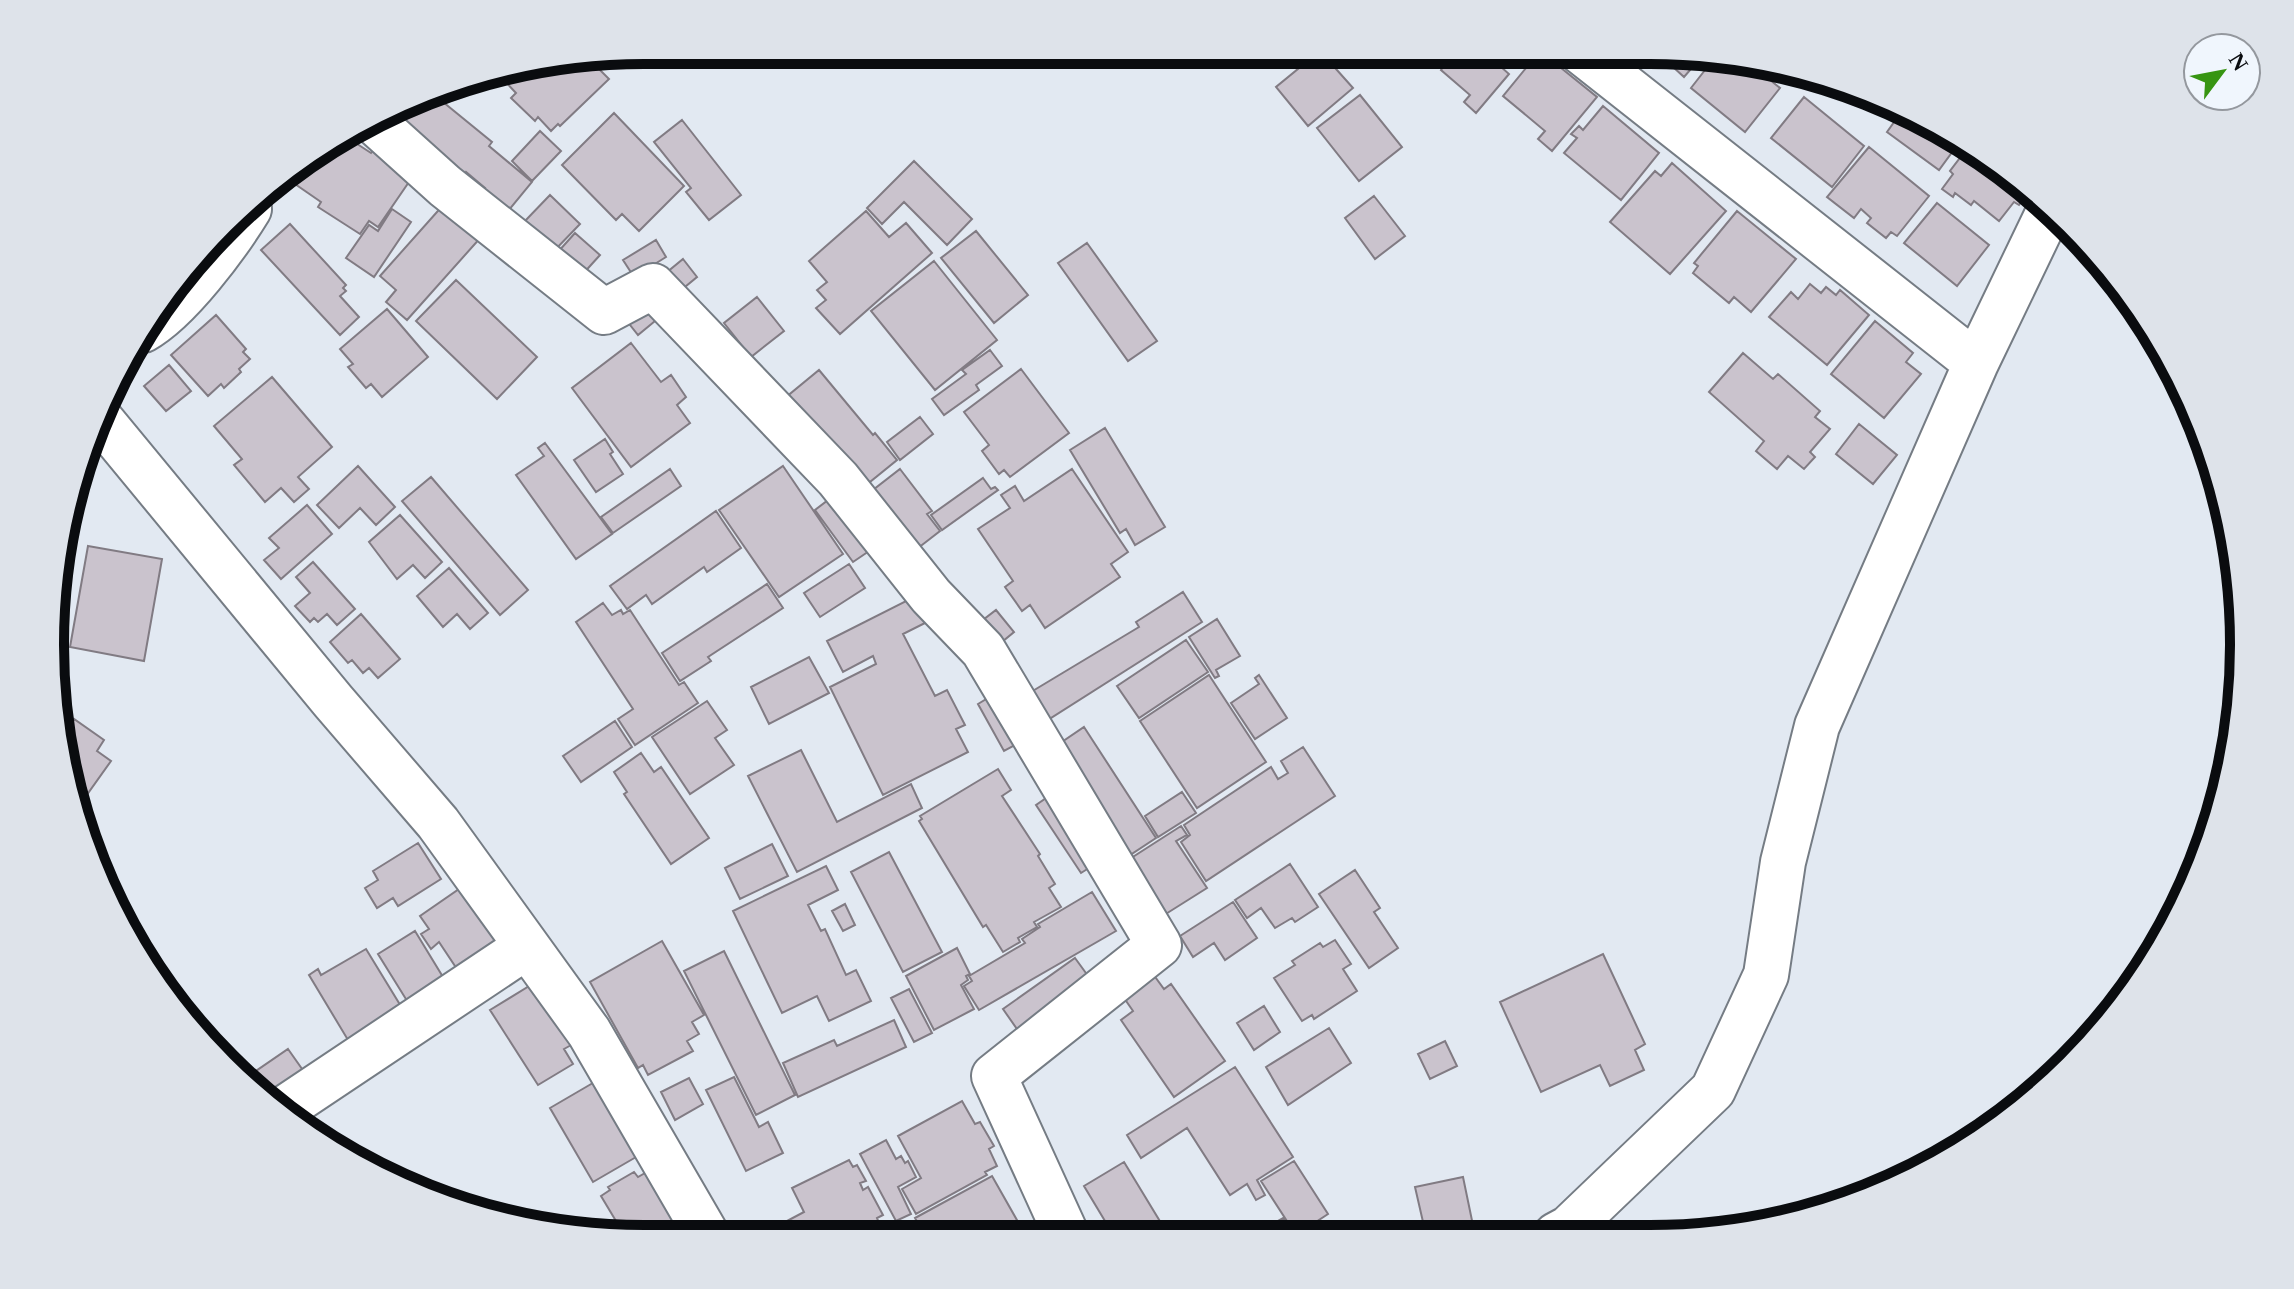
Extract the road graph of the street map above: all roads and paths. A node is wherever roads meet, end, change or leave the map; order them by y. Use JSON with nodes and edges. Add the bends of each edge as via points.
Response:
{"nodes":[{"id":1,"x":1596,"y":64,"type":"edge"},
{"id":2,"x":381,"y":128,"type":"edge"},
{"id":3,"x":2045,"y":220,"type":"edge"},
{"id":4,"x":234,"y":234,"type":"edge"},
{"id":5,"x":177,"y":301,"type":"edge"},
{"id":6,"x":1976,"y":363,"type":"junction"},
{"id":7,"x":106,"y":426,"type":"edge"},
{"id":8,"x":526,"y":947,"type":"junction"},
{"id":9,"x":290,"y":1104,"type":"edge"},
{"id":10,"x":701,"y":1225,"type":"edge"},
{"id":11,"x":1062,"y":1225,"type":"edge"},
{"id":12,"x":1572,"y":1225,"type":"edge"}],
"edges":[{"from":1,"to":6,"type":"street"},
{"from":2,"to":11,"type":"street","via":[[604,312],[653,286],[838,479],[931,596],[983,650],[1159,945],[994,1076]]},
{"from":3,"to":6,"type":"street"},
{"from":4,"to":5,"type":"street"},
{"from":6,"to":12,"type":"street","via":[[1817,726],[1783,862],[1766,975],[1713,1090]]},
{"from":7,"to":8,"type":"street","via":[[438,823]]},
{"from":8,"to":9,"type":"street"},
{"from":8,"to":10,"type":"street","via":[[589,1032]]}]}
